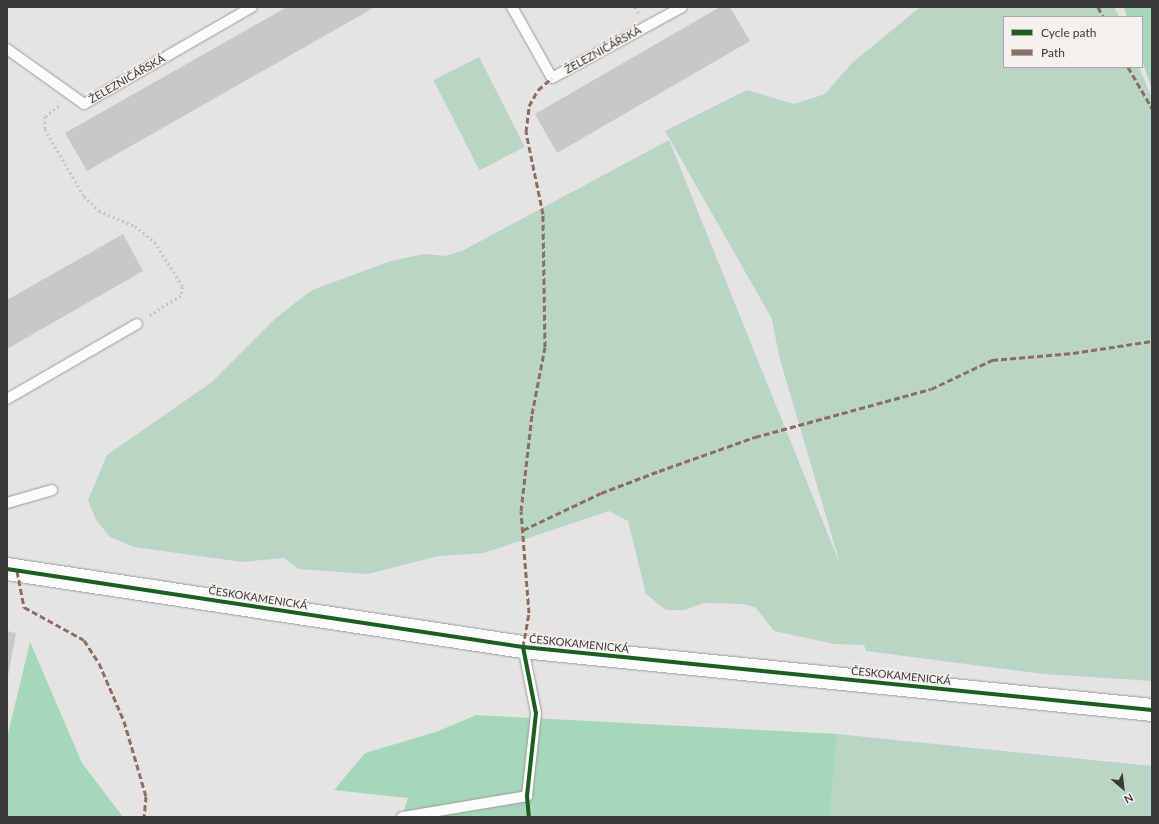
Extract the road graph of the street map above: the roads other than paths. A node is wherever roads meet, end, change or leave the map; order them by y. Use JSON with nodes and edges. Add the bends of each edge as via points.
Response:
{"nodes":[{"id":1,"x":252,"y":7,"type":"edge"},
{"id":2,"x":512,"y":7,"type":"edge"},
{"id":3,"x":682,"y":7,"type":"edge"},
{"id":4,"x":7,"y":49,"type":"edge"},
{"id":5,"x":137,"y":324,"type":"road end"},
{"id":6,"x":7,"y":399,"type":"edge"},
{"id":7,"x":52,"y":490,"type":"dead end"},
{"id":8,"x":7,"y":503,"type":"edge"},
{"id":9,"x":7,"y":569,"type":"edge"},
{"id":10,"x":523,"y":647,"type":"junction"},
{"id":11,"x":1152,"y":710,"type":"edge"},
{"id":12,"x":402,"y":817,"type":"edge"}],
"edges":[{"from":1,"to":4,"type":"lane","name":"ŽELEZNIČÁŘSKÁ","via":[[84,104]]},
{"from":2,"to":3,"type":"lane","name":"ŽELEZNIČÁŘSKÁ","via":[[552,78]]},
{"from":5,"to":6,"type":"lane"},
{"from":7,"to":8,"type":"lane"},
{"from":9,"to":10,"type":"street","name":"ČESKOKAMENICKÁ"},
{"from":10,"to":11,"type":"street","name":"ČESKOKAMENICKÁ"},
{"from":10,"to":12,"type":"lane","via":[[536,713],[527,796]]}]}
